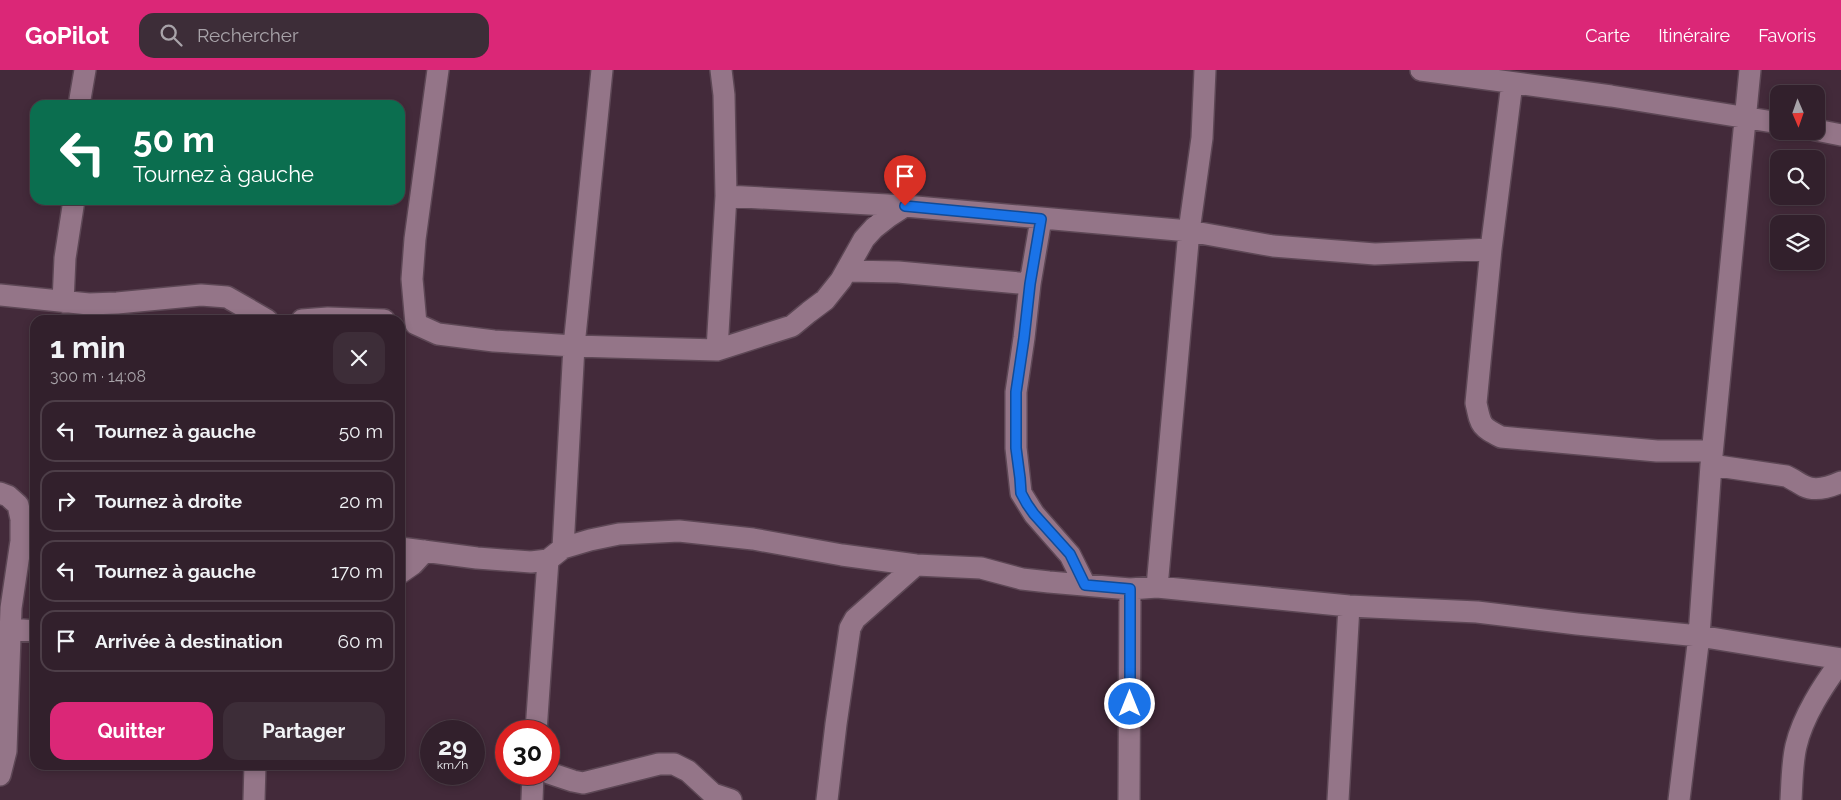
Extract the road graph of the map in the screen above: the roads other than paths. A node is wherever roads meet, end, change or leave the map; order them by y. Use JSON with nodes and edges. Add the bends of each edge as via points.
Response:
{"nodes":[{"id":1,"x":85,"y":70,"type":"edge"},
{"id":2,"x":438,"y":70,"type":"edge"},
{"id":3,"x":602,"y":70,"type":"edge"},
{"id":4,"x":721,"y":70,"type":"edge"},
{"id":5,"x":1205,"y":70,"type":"edge"},
{"id":6,"x":1421,"y":70,"type":"edge"},
{"id":7,"x":1750,"y":70,"type":"edge"},
{"id":8,"x":1512,"y":82,"type":"junction"},
{"id":9,"x":80,"y":100,"type":"edge"},
{"id":10,"x":1744,"y":117,"type":"junction"},
{"id":11,"x":1770,"y":121,"type":"edge"},
{"id":12,"x":1825,"y":132,"type":"edge"},
{"id":13,"x":1841,"y":135,"type":"edge"},
{"id":14,"x":726,"y":196,"type":"junction"},
{"id":15,"x":73,"y":205,"type":"edge"},
{"id":16,"x":905,"y":206,"type":"junction"},
{"id":17,"x":1041,"y":219,"type":"junction"},
{"id":18,"x":1189,"y":232,"type":"junction"},
{"id":19,"x":1491,"y":248,"type":"junction"},
{"id":20,"x":847,"y":271,"type":"junction"},
{"id":21,"x":1030,"y":284,"type":"junction"},
{"id":22,"x":0,"y":295,"type":"edge"},
{"id":23,"x":63,"y":302,"type":"junction"},
{"id":24,"x":258,"y":315,"type":"edge"},
{"id":25,"x":408,"y":323,"type":"edge"},
{"id":26,"x":574,"y":346,"type":"junction"},
{"id":27,"x":717,"y":350,"type":"junction"},
{"id":28,"x":1712,"y":458,"type":"junction"},
{"id":29,"x":1841,"y":482,"type":"edge"},
{"id":30,"x":0,"y":493,"type":"edge"},
{"id":31,"x":556,"y":554,"type":"junction"},
{"id":32,"x":413,"y":563,"type":"edge"},
{"id":33,"x":916,"y":565,"type":"junction"},
{"id":34,"x":405,"y":578,"type":"edge"},
{"id":35,"x":1085,"y":585,"type":"junction"},
{"id":36,"x":1157,"y":587,"type":"junction"},
{"id":37,"x":1130,"y":589,"type":"junction"},
{"id":38,"x":1349,"y":606,"type":"junction"},
{"id":39,"x":7,"y":617,"type":"edge"},
{"id":40,"x":30,"y":629,"type":"edge"},
{"id":41,"x":1699,"y":636,"type":"junction"},
{"id":42,"x":1841,"y":660,"type":"edge"},
{"id":43,"x":537,"y":720,"type":"edge"},
{"id":44,"x":255,"y":770,"type":"edge"},
{"id":45,"x":0,"y":775,"type":"edge"},
{"id":46,"x":560,"y":777,"type":"edge"},
{"id":47,"x":533,"y":785,"type":"edge"},
{"id":48,"x":254,"y":800,"type":"edge"},
{"id":49,"x":532,"y":800,"type":"edge"},
{"id":50,"x":731,"y":800,"type":"edge"},
{"id":51,"x":827,"y":800,"type":"edge"},
{"id":52,"x":1129,"y":800,"type":"edge"},
{"id":53,"x":1338,"y":800,"type":"edge"},
{"id":54,"x":1679,"y":800,"type":"edge"},
{"id":55,"x":1791,"y":800,"type":"edge"}],
"edges":[{"from":1,"to":9,"type":"street"},
{"from":2,"to":25,"type":"street","via":[[415,239]]},
{"from":3,"to":26,"type":"street"},
{"from":4,"to":14,"type":"street"},
{"from":5,"to":18,"type":"street","via":[[1202,138]]},
{"from":6,"to":8,"type":"street"},
{"from":7,"to":10,"type":"street"},
{"from":8,"to":10,"type":"street"},
{"from":8,"to":19,"type":"street"},
{"from":10,"to":11,"type":"street"},
{"from":10,"to":28,"type":"street"},
{"from":12,"to":13,"type":"street"},
{"from":14,"to":16,"type":"street"},
{"from":14,"to":27,"type":"street"},
{"from":15,"to":23,"type":"street","via":[[65,258]]},
{"from":16,"to":17,"type":"street"},
{"from":16,"to":20,"type":"street","via":[[864,239]]},
{"from":17,"to":18,"type":"street"},
{"from":17,"to":21,"type":"street"},
{"from":18,"to":19,"type":"street","via":[[1273,246],[1375,254]]},
{"from":18,"to":36,"type":"street"},
{"from":19,"to":28,"type":"street","via":[[1476,403],[1480,423],[1501,437]]},
{"from":20,"to":21,"type":"street","via":[[898,272]]},
{"from":20,"to":27,"type":"street","via":[[825,300],[792,326]]},
{"from":21,"to":35,"type":"street","via":[[1016,392],[1016,448],[1021,493],[1034,514],[1070,554]]},
{"from":22,"to":23,"type":"street"},
{"from":23,"to":24,"type":"street","via":[[117,303],[201,295],[227,297]]},
{"from":25,"to":26,"type":"street","via":[[452,336]]},
{"from":26,"to":27,"type":"street"},
{"from":26,"to":31,"type":"street"},
{"from":28,"to":29,"type":"street","via":[[1786,476],[1814,489]]},
{"from":28,"to":41,"type":"street"},
{"from":30,"to":39,"type":"street","via":[[18,505],[21,519],[21,541]]},
{"from":31,"to":32,"type":"street","via":[[513,562]]},
{"from":31,"to":33,"type":"street","via":[[590,540],[619,534],[678,531],[753,539],[842,556]]},
{"from":31,"to":43,"type":"street"},
{"from":32,"to":34,"type":"street"},
{"from":33,"to":35,"type":"street","via":[[981,568],[1022,579]]},
{"from":33,"to":51,"type":"street","via":[[855,618],[850,628]]},
{"from":35,"to":37,"type":"street"},
{"from":36,"to":37,"type":"street"},
{"from":36,"to":38,"type":"street"},
{"from":37,"to":52,"type":"street"},
{"from":38,"to":41,"type":"street","via":[[1477,612]]},
{"from":38,"to":53,"type":"street"},
{"from":39,"to":40,"type":"street"},
{"from":39,"to":45,"type":"street","via":[[8,732]]},
{"from":41,"to":42,"type":"street"},
{"from":41,"to":54,"type":"street"},
{"from":42,"to":55,"type":"street","via":[[1824,685],[1796,746]]},
{"from":44,"to":48,"type":"street"},
{"from":46,"to":50,"type":"street","via":[[582,783],[659,764],[674,764],[688,771],[713,794]]},
{"from":47,"to":49,"type":"street"}]}
